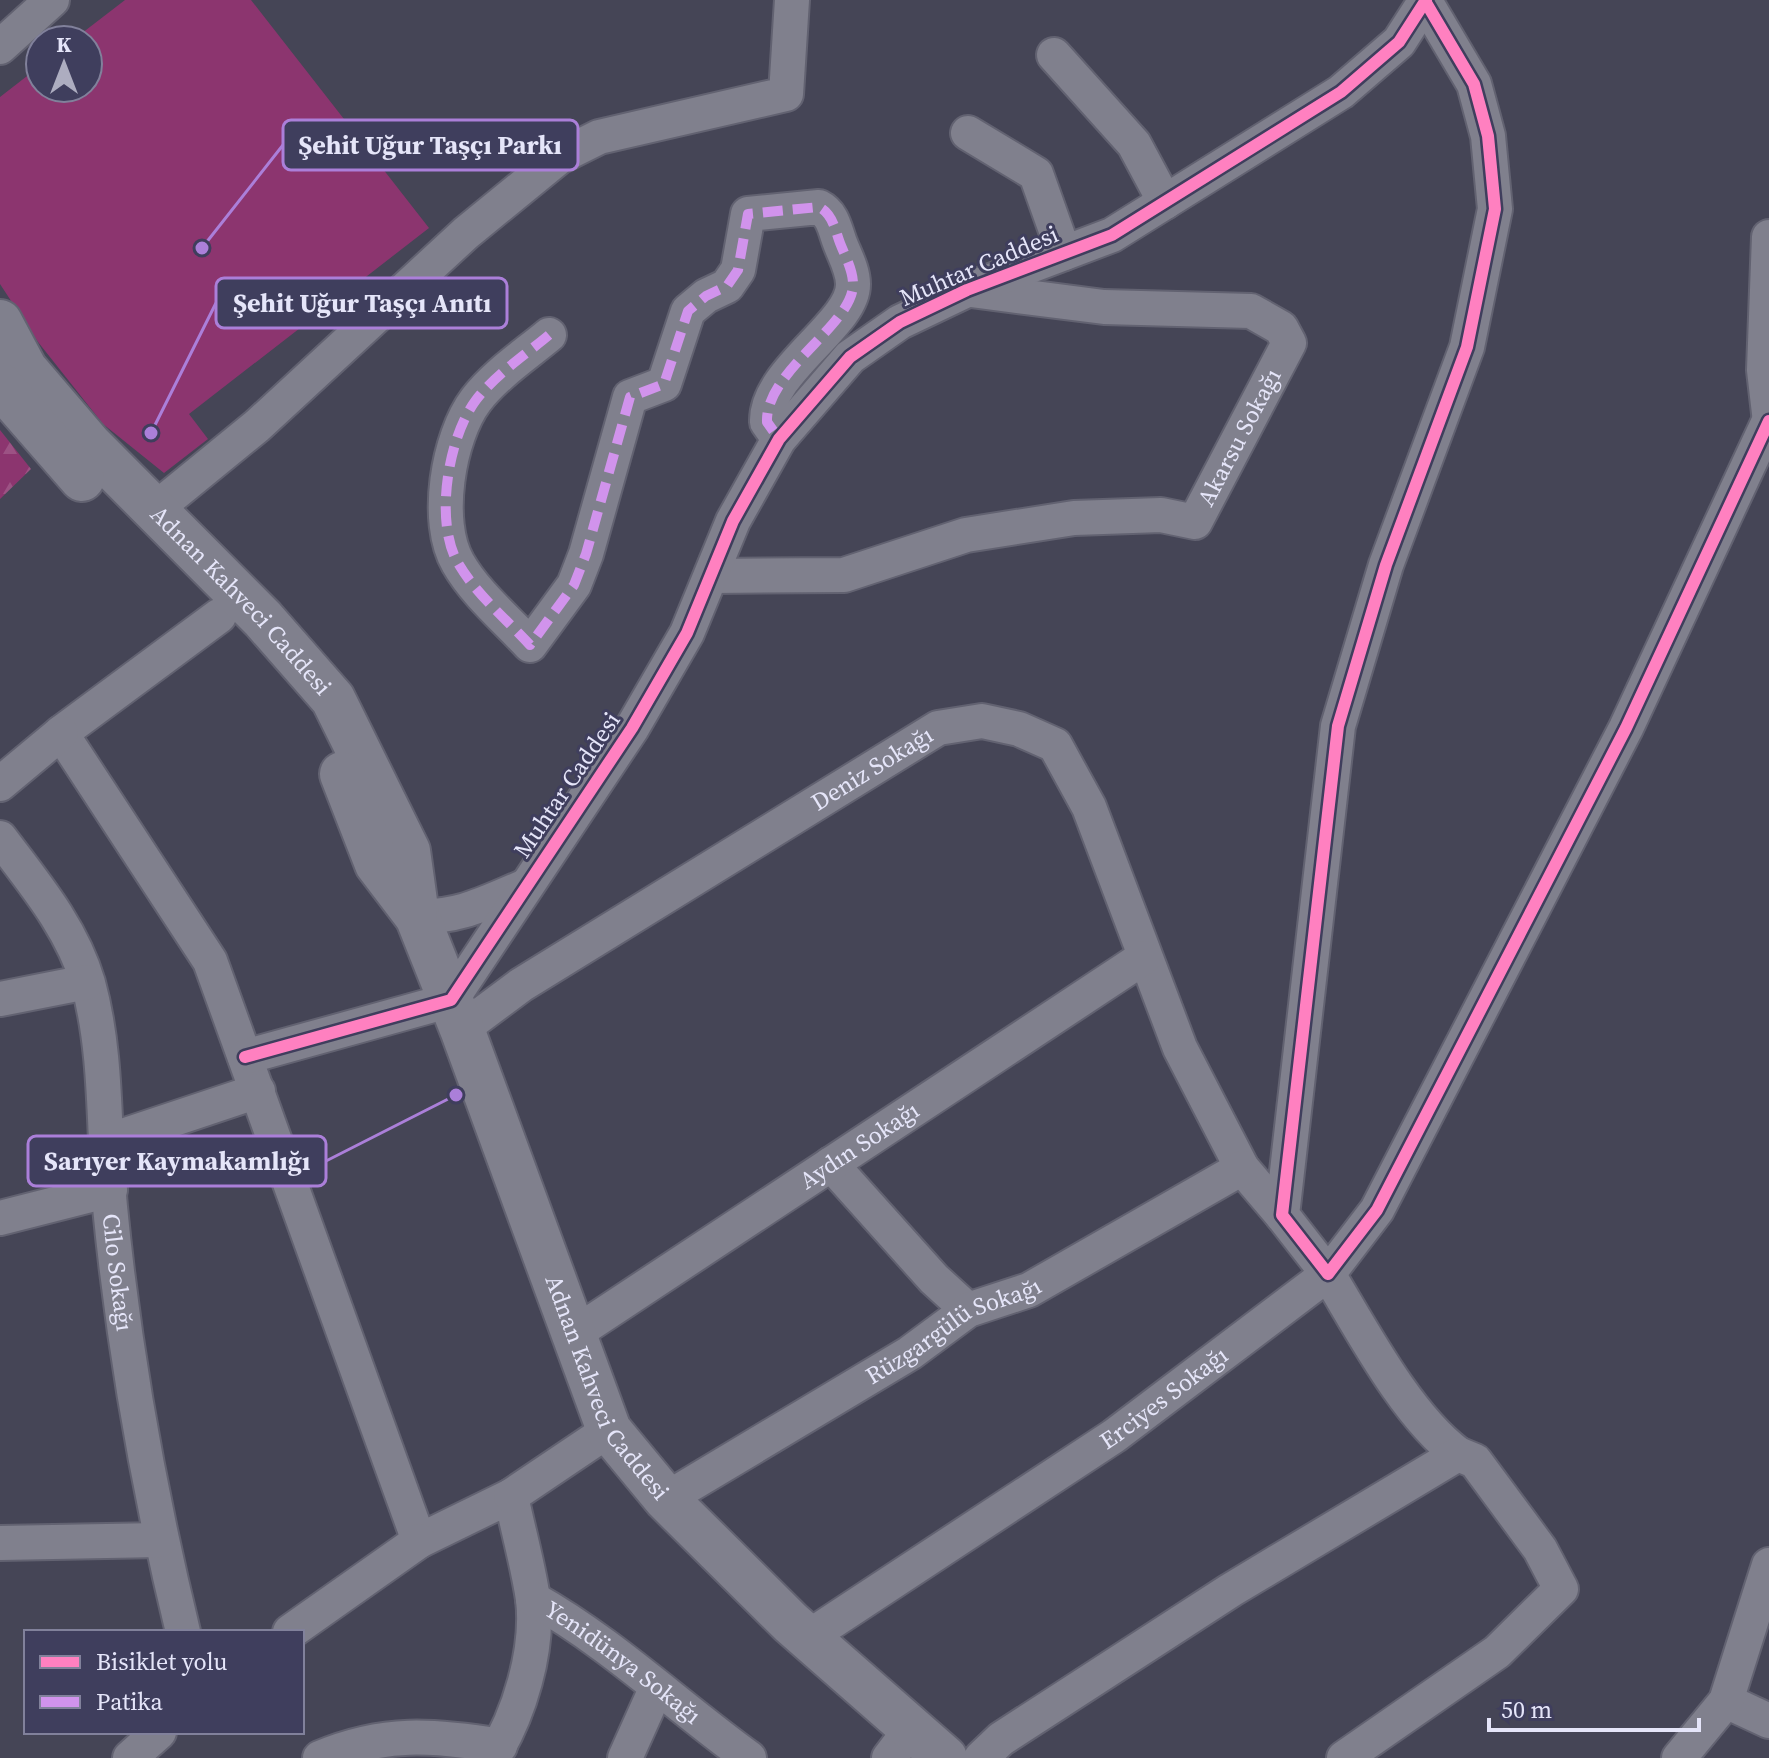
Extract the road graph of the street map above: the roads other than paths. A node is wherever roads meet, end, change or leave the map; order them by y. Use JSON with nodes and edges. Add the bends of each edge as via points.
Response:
{"nodes":[{"id":1,"x":52,"y":0,"type":"edge"},
{"id":2,"x":792,"y":0,"type":"edge"},
{"id":3,"x":1425,"y":1,"type":"edge"},
{"id":4,"x":0,"y":47,"type":"edge"},
{"id":5,"x":1054,"y":55,"type":"dead end"},
{"id":6,"x":968,"y":133,"type":"dead end"},
{"id":7,"x":1165,"y":202,"type":"junction"},
{"id":8,"x":1769,"y":237,"type":"edge"},
{"id":9,"x":1064,"y":253,"type":"junction"},
{"id":10,"x":967,"y":290,"type":"junction"},
{"id":11,"x":0,"y":322,"type":"edge"},
{"id":12,"x":549,"y":335,"type":"dead end"},
{"id":13,"x":0,"y":385,"type":"edge"},
{"id":14,"x":1769,"y":413,"type":"edge"},
{"id":15,"x":1769,"y":421,"type":"edge"},
{"id":16,"x":779,"y":439,"type":"junction"},
{"id":17,"x":153,"y":511,"type":"junction"},
{"id":18,"x":711,"y":576,"type":"junction"},
{"id":19,"x":219,"y":616,"type":"junction"},
{"id":20,"x":61,"y":733,"type":"junction"},
{"id":21,"x":0,"y":784,"type":"edge"},
{"id":22,"x":0,"y":838,"type":"edge"},
{"id":23,"x":526,"y":886,"type":"junction"},
{"id":24,"x":417,"y":916,"type":"junction"},
{"id":25,"x":1143,"y":958,"type":"junction"},
{"id":26,"x":87,"y":982,"type":"junction"},
{"id":27,"x":0,"y":999,"type":"edge"},
{"id":28,"x":456,"y":1014,"type":"junction"},
{"id":29,"x":245,"y":1057,"type":"junction"},
{"id":30,"x":258,"y":1091,"type":"junction"},
{"id":31,"x":108,"y":1141,"type":"junction"},
{"id":32,"x":831,"y":1164,"type":"junction"},
{"id":33,"x":1242,"y":1168,"type":"junction"},
{"id":34,"x":110,"y":1190,"type":"junction"},
{"id":35,"x":1282,"y":1215,"type":"junction"},
{"id":36,"x":0,"y":1218,"type":"edge"},
{"id":37,"x":1328,"y":1274,"type":"junction"},
{"id":38,"x":968,"y":1310,"type":"junction"},
{"id":39,"x":574,"y":1334,"type":"junction"},
{"id":40,"x":609,"y":1430,"type":"junction"},
{"id":41,"x":1458,"y":1454,"type":"junction"},
{"id":42,"x":511,"y":1496,"type":"junction"},
{"id":43,"x":666,"y":1499,"type":"junction"},
{"id":44,"x":160,"y":1540,"type":"junction"},
{"id":45,"x":419,"y":1541,"type":"junction"},
{"id":46,"x":0,"y":1543,"type":"edge"},
{"id":47,"x":1769,"y":1565,"type":"edge"},
{"id":48,"x":533,"y":1599,"type":"junction"},
{"id":49,"x":182,"y":1630,"type":"edge"},
{"id":50,"x":293,"y":1630,"type":"edge"},
{"id":51,"x":807,"y":1638,"type":"junction"},
{"id":52,"x":656,"y":1689,"type":"junction"},
{"id":53,"x":1726,"y":1701,"type":"junction"},
{"id":54,"x":1769,"y":1721,"type":"edge"},
{"id":55,"x":157,"y":1734,"type":"edge"},
{"id":56,"x":900,"y":1743,"type":"edge"},
{"id":57,"x":496,"y":1752,"type":"edge"},
{"id":58,"x":130,"y":1758,"type":"edge"},
{"id":59,"x":320,"y":1758,"type":"edge"},
{"id":60,"x":625,"y":1758,"type":"edge"},
{"id":61,"x":749,"y":1758,"type":"edge"},
{"id":62,"x":945,"y":1758,"type":"edge"},
{"id":63,"x":981,"y":1758,"type":"edge"},
{"id":64,"x":1344,"y":1758,"type":"edge"},
{"id":65,"x":1679,"y":1758,"type":"edge"}],
"edges":[{"from":1,"to":4,"type":"street"},
{"from":2,"to":17,"type":"street","via":[[786,94],[599,137],[559,157],[466,233],[257,426]]},
{"from":3,"to":7,"type":"street","name":"Muhtar Caddesi","via":[[1399,42],[1341,92]]},
{"from":3,"to":35,"type":"street","via":[[1474,84],[1488,136],[1495,209],[1467,347],[1386,565],[1338,726]]},
{"from":5,"to":7,"type":"street","via":[[1134,144]]},
{"from":6,"to":9,"type":"street","via":[[1036,174]]},
{"from":7,"to":9,"type":"street","name":"Muhtar Caddesi","via":[[1112,235]]},
{"from":8,"to":14,"type":"street","via":[[1764,370]]},
{"from":9,"to":10,"type":"street","name":"Muhtar Caddesi"},
{"from":10,"to":16,"type":"street","name":"Muhtar Caddesi","via":[[900,322],[850,357]]},
{"from":10,"to":18,"type":"street","name":"Akarsu Sokağı","via":[[1104,307],[1251,311],[1281,328],[1289,343],[1195,522],[1161,515],[1074,518],[966,535],[844,575]]},
{"from":11,"to":17,"type":"main road","name":"Adnan Kahveci Caddesi","via":[[25,369]]},
{"from":12,"to":16,"type":"street","via":[[490,385],[466,415],[444,513],[447,539],[459,565],[530,645],[574,585],[630,397],[664,384],[688,311],[733,279],[748,214],[819,207],[830,216],[853,286],[847,307],[769,402],[767,422]]},
{"from":13,"to":19,"type":"main road","name":"Adnan Kahveci Caddesi","via":[[138,538]]},
{"from":15,"to":37,"type":"street","name":"Erciyes Sokağı","via":[[1626,728],[1385,1195]]},
{"from":16,"to":18,"type":"street","name":"Muhtar Caddesi","via":[[733,521]]},
{"from":17,"to":24,"type":"main road","name":"Adnan Kahveci Caddesi","via":[[263,619],[333,699],[408,851]]},
{"from":18,"to":23,"type":"street","name":"Muhtar Caddesi","via":[[687,633],[632,728]]},
{"from":19,"to":20,"type":"street"},
{"from":19,"to":24,"type":"main road","name":"Adnan Kahveci Caddesi","via":[[274,667],[327,736],[377,864]]},
{"from":20,"to":21,"type":"street"},
{"from":20,"to":29,"type":"street","via":[[210,961]]},
{"from":22,"to":26,"type":"street","name":"Cilo Sokağı","via":[[55,909]]},
{"from":23,"to":24,"type":"street","name":"Muhtar Caddesi","via":[[462,913]]},
{"from":23,"to":28,"type":"street","name":"Muhtar Caddesi"},
{"from":24,"to":28,"type":"main road","name":"Adnan Kahveci Caddesi"},
{"from":25,"to":28,"type":"street","name":"Deniz Sokağı","via":[[1089,807],[1055,745],[982,721],[938,728],[521,985]]},
{"from":25,"to":32,"type":"street","name":"Aydın Sokağı"},
{"from":25,"to":33,"type":"street","name":"Deniz Sokağı","via":[[1180,1048]]},
{"from":26,"to":27,"type":"street"},
{"from":26,"to":31,"type":"street","name":"Cilo Sokağı"},
{"from":28,"to":29,"type":"street"},
{"from":28,"to":39,"type":"main road","name":"Adnan Kahveci Caddesi"},
{"from":29,"to":30,"type":"street"},
{"from":30,"to":31,"type":"street"},
{"from":30,"to":45,"type":"street"},
{"from":31,"to":34,"type":"street","name":"Cilo Sokağı"},
{"from":32,"to":38,"type":"street"},
{"from":32,"to":39,"type":"street","name":"Aydın Sokağı"},
{"from":33,"to":35,"type":"street","name":"Deniz Sokağı"},
{"from":33,"to":38,"type":"street","name":"Rüzgargülü Sokağı","via":[[1029,1290]]},
{"from":34,"to":36,"type":"street"},
{"from":34,"to":44,"type":"street","name":"Cilo Sokağı","via":[[130,1378]]},
{"from":35,"to":37,"type":"street","name":"Deniz Sokağı"},
{"from":37,"to":41,"type":"street","via":[[1378,1357],[1439,1439]]},
{"from":37,"to":51,"type":"street","name":"Erciyes Sokağı","via":[[1114,1436]]},
{"from":38,"to":43,"type":"street","name":"Rüzgargülü Sokağı","via":[[910,1353]]},
{"from":39,"to":40,"type":"main road","name":"Adnan Kahveci Caddesi"},
{"from":40,"to":42,"type":"street"},
{"from":40,"to":43,"type":"main road","name":"Adnan Kahveci Caddesi"},
{"from":41,"to":63,"type":"street","via":[[1231,1590],[1001,1739]]},
{"from":41,"to":64,"type":"street","via":[[1475,1461],[1540,1549],[1561,1589],[1497,1652]]},
{"from":42,"to":45,"type":"street"},
{"from":42,"to":48,"type":"street"},
{"from":43,"to":51,"type":"main road","name":"Adnan Kahveci Caddesi"},
{"from":44,"to":46,"type":"street"},
{"from":44,"to":49,"type":"street","name":"Cilo Sokağı"},
{"from":45,"to":50,"type":"street"},
{"from":47,"to":53,"type":"street"},
{"from":48,"to":52,"type":"street","name":"Yenidünya Sokağı","via":[[575,1623]]},
{"from":48,"to":57,"type":"street","via":[[534,1625],[522,1688]]},
{"from":51,"to":56,"type":"main road","name":"Adnan Kahveci Caddesi"},
{"from":52,"to":60,"type":"street"},
{"from":52,"to":61,"type":"street","name":"Yenidünya Sokağı"},
{"from":53,"to":54,"type":"street"},
{"from":53,"to":65,"type":"street"},
{"from":55,"to":58,"type":"street"},
{"from":56,"to":62,"type":"main road","name":"Adnan Kahveci Caddesi"},
{"from":57,"to":59,"type":"street","via":[[438,1736],[358,1742]]}]}
